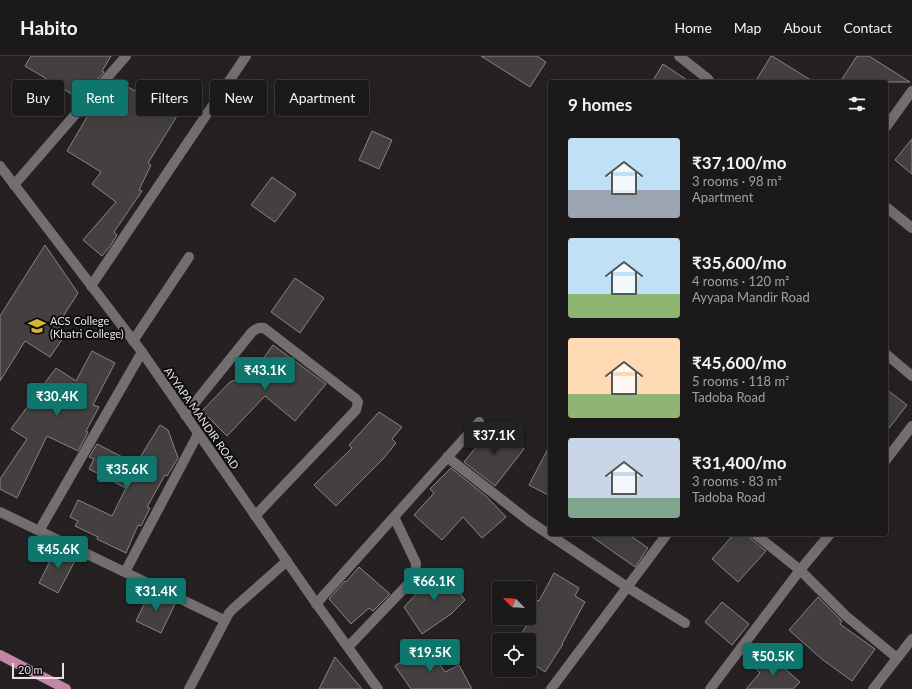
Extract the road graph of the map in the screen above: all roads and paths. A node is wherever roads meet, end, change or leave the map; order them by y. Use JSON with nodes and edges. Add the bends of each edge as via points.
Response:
{"nodes":[{"id":1,"x":126,"y":56,"type":"edge"},
{"id":2,"x":246,"y":56,"type":"edge"},
{"id":3,"x":679,"y":56,"type":"edge"},
{"id":4,"x":709,"y":80,"type":"edge"},
{"id":5,"x":912,"y":91,"type":"edge"},
{"id":6,"x":888,"y":124,"type":"edge"},
{"id":7,"x":0,"y":166,"type":"edge"},
{"id":8,"x":14,"y":185,"type":"junction"},
{"id":9,"x":888,"y":209,"type":"edge"},
{"id":10,"x":912,"y":228,"type":"edge"},
{"id":11,"x":189,"y":257,"type":"dead end"},
{"id":12,"x":91,"y":286,"type":"junction"},
{"id":13,"x":133,"y":341,"type":"junction"},
{"id":14,"x":142,"y":352,"type":"junction"},
{"id":15,"x":888,"y":356,"type":"edge"},
{"id":16,"x":912,"y":376,"type":"edge"},
{"id":17,"x":185,"y":415,"type":"junction"},
{"id":18,"x":479,"y":422,"type":"dead end"},
{"id":19,"x":912,"y":426,"type":"edge"},
{"id":20,"x":198,"y":434,"type":"junction"},
{"id":21,"x":888,"y":457,"type":"edge"},
{"id":22,"x":447,"y":458,"type":"junction"},
{"id":23,"x":0,"y":512,"type":"edge"},
{"id":24,"x":255,"y":516,"type":"junction"},
{"id":25,"x":394,"y":517,"type":"junction"},
{"id":26,"x":39,"y":531,"type":"junction"},
{"id":27,"x":548,"y":535,"type":"edge"},
{"id":28,"x":550,"y":536,"type":"edge"},
{"id":29,"x":665,"y":536,"type":"edge"},
{"id":30,"x":758,"y":536,"type":"edge"},
{"id":31,"x":828,"y":536,"type":"edge"},
{"id":32,"x":287,"y":561,"type":"junction"},
{"id":33,"x":800,"y":570,"type":"junction"},
{"id":34,"x":125,"y":572,"type":"junction"},
{"id":35,"x":627,"y":587,"type":"junction"},
{"id":36,"x":316,"y":604,"type":"junction"},
{"id":37,"x":224,"y":620,"type":"junction"},
{"id":38,"x":685,"y":623,"type":"dead end"},
{"id":39,"x":912,"y":639,"type":"edge"},
{"id":40,"x":348,"y":647,"type":"junction"},
{"id":41,"x":0,"y":656,"type":"edge"},
{"id":42,"x":897,"y":658,"type":"junction"},
{"id":43,"x":66,"y":689,"type":"edge"},
{"id":44,"x":189,"y":689,"type":"edge"},
{"id":45,"x":378,"y":689,"type":"edge"},
{"id":46,"x":551,"y":689,"type":"edge"},
{"id":47,"x":710,"y":689,"type":"edge"},
{"id":48,"x":873,"y":689,"type":"edge"}],
"edges":[{"from":1,"to":8,"type":"street"},
{"from":2,"to":12,"type":"street"},
{"from":3,"to":4,"type":"street"},
{"from":5,"to":6,"type":"street"},
{"from":7,"to":8,"type":"street","name":"AYYAPA MANDIR ROAD"},
{"from":8,"to":12,"type":"street","name":"AYYAPA MANDIR ROAD"},
{"from":9,"to":10,"type":"street"},
{"from":11,"to":13,"type":"street"},
{"from":12,"to":13,"type":"street","name":"AYYAPA MANDIR ROAD"},
{"from":13,"to":14,"type":"street","name":"AYYAPA MANDIR ROAD"},
{"from":14,"to":17,"type":"street","name":"AYYAPA MANDIR ROAD"},
{"from":14,"to":26,"type":"street"},
{"from":15,"to":16,"type":"street"},
{"from":17,"to":20,"type":"street","name":"AYYAPA MANDIR ROAD"},
{"from":17,"to":24,"type":"street","via":[[252,332],[260,328],[264,328],[356,399],[356,410]]},
{"from":18,"to":22,"type":"street"},
{"from":19,"to":21,"type":"street"},
{"from":20,"to":24,"type":"street","name":"AYYAPA MANDIR ROAD"},
{"from":20,"to":34,"type":"street"},
{"from":22,"to":25,"type":"street"},
{"from":22,"to":27,"type":"street"},
{"from":23,"to":26,"type":"street"},
{"from":24,"to":32,"type":"street","name":"AYYAPA MANDIR ROAD"},
{"from":25,"to":36,"type":"street"},
{"from":25,"to":40,"type":"street","via":[[416,563],[415,574]]},
{"from":26,"to":34,"type":"street"},
{"from":28,"to":35,"type":"street"},
{"from":29,"to":35,"type":"street"},
{"from":30,"to":33,"type":"street"},
{"from":31,"to":33,"type":"street"},
{"from":32,"to":36,"type":"street","name":"AYYAPA MANDIR ROAD"},
{"from":32,"to":37,"type":"street"},
{"from":33,"to":42,"type":"street","via":[[846,616]]},
{"from":33,"to":47,"type":"street"},
{"from":34,"to":37,"type":"street"},
{"from":35,"to":38,"type":"street"},
{"from":35,"to":46,"type":"street"},
{"from":36,"to":40,"type":"street","name":"AYYAPA MANDIR ROAD"},
{"from":37,"to":44,"type":"street"},
{"from":39,"to":42,"type":"street"},
{"from":40,"to":45,"type":"street","name":"AYYAPA MANDIR ROAD"},
{"from":41,"to":43,"type":"main road"},
{"from":42,"to":48,"type":"street"}]}
